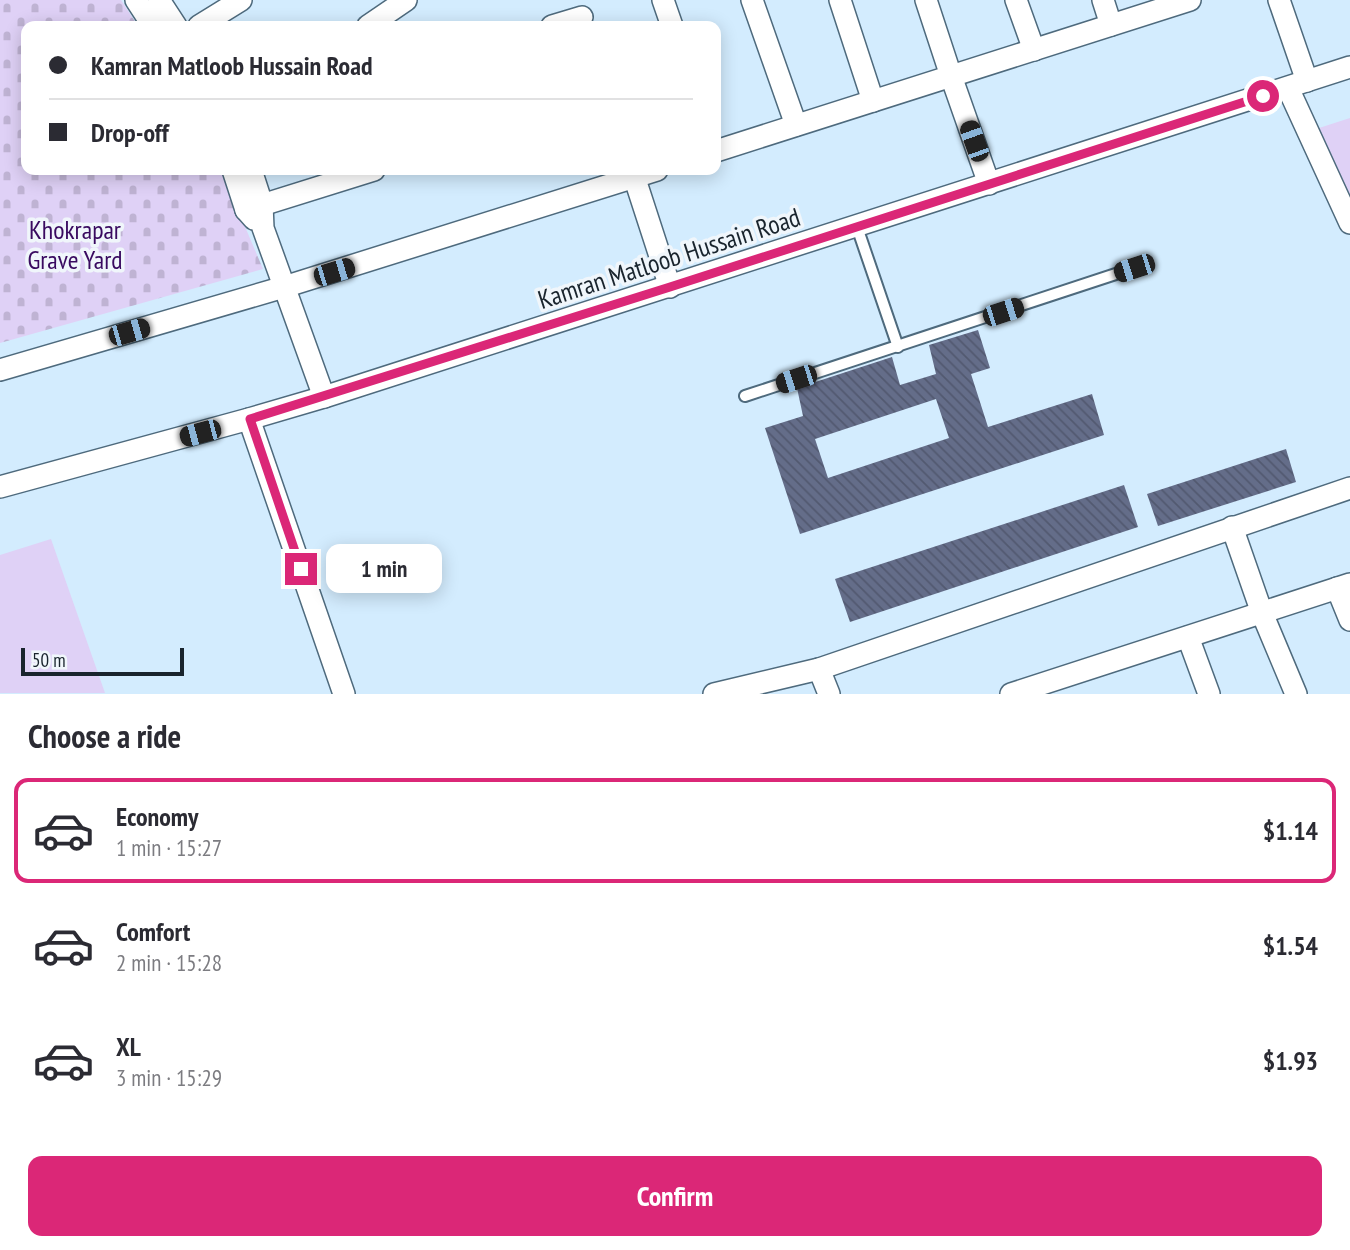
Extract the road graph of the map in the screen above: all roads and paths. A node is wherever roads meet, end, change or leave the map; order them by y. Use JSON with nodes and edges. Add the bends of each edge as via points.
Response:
{"nodes":[{"id":1,"x":136,"y":0,"type":"edge"},
{"id":2,"x":159,"y":0,"type":"edge"},
{"id":3,"x":241,"y":0,"type":"edge"},
{"id":4,"x":406,"y":0,"type":"edge"},
{"id":5,"x":663,"y":0,"type":"edge"},
{"id":6,"x":752,"y":0,"type":"edge"},
{"id":7,"x":840,"y":0,"type":"edge"},
{"id":8,"x":926,"y":0,"type":"edge"},
{"id":9,"x":1016,"y":0,"type":"edge"},
{"id":10,"x":1103,"y":0,"type":"edge"},
{"id":11,"x":1190,"y":0,"type":"edge"},
{"id":12,"x":1279,"y":0,"type":"edge"},
{"id":13,"x":582,"y":14,"type":"edge"},
{"id":14,"x":150,"y":21,"type":"edge"},
{"id":15,"x":173,"y":21,"type":"edge"},
{"id":16,"x":207,"y":21,"type":"edge"},
{"id":17,"x":375,"y":21,"type":"edge"},
{"id":18,"x":564,"y":21,"type":"edge"},
{"id":19,"x":669,"y":21,"type":"edge"},
{"id":20,"x":1111,"y":25,"type":"junction"},
{"id":21,"x":1034,"y":50,"type":"junction"},
{"id":22,"x":1350,"y":67,"type":"edge"},
{"id":23,"x":951,"y":76,"type":"junction"},
{"id":24,"x":1298,"y":85,"type":"junction"},
{"id":25,"x":873,"y":101,"type":"junction"},
{"id":26,"x":796,"y":125,"type":"junction"},
{"id":27,"x":721,"y":149,"type":"edge"},
{"id":28,"x":236,"y":175,"type":"edge"},
{"id":29,"x":251,"y":175,"type":"edge"},
{"id":30,"x":358,"y":175,"type":"edge"},
{"id":31,"x":627,"y":175,"type":"edge"},
{"id":32,"x":634,"y":175,"type":"edge"},
{"id":33,"x":989,"y":184,"type":"junction"},
{"id":34,"x":254,"y":207,"type":"junction"},
{"id":35,"x":1350,"y":223,"type":"edge"},
{"id":36,"x":858,"y":227,"type":"junction"},
{"id":37,"x":1134,"y":268,"type":"dead end"},
{"id":38,"x":284,"y":287,"type":"junction"},
{"id":39,"x":670,"y":287,"type":"junction"},
{"id":40,"x":898,"y":347,"type":"junction"},
{"id":41,"x":0,"y":370,"type":"edge"},
{"id":42,"x":745,"y":396,"type":"dead end"},
{"id":43,"x":324,"y":397,"type":"junction"},
{"id":44,"x":250,"y":419,"type":"junction"},
{"id":45,"x":0,"y":487,"type":"edge"},
{"id":46,"x":1350,"y":488,"type":"edge"},
{"id":47,"x":1232,"y":527,"type":"junction"},
{"id":48,"x":1343,"y":586,"type":"edge"},
{"id":49,"x":1262,"y":613,"type":"junction"},
{"id":50,"x":1350,"y":620,"type":"edge"},
{"id":51,"x":1188,"y":637,"type":"junction"},
{"id":52,"x":819,"y":669,"type":"junction"},
{"id":53,"x":344,"y":694,"type":"edge"},
{"id":54,"x":714,"y":694,"type":"edge"},
{"id":55,"x":829,"y":694,"type":"edge"},
{"id":56,"x":1011,"y":694,"type":"edge"},
{"id":57,"x":1209,"y":694,"type":"edge"},
{"id":58,"x":1296,"y":694,"type":"edge"}],
"edges":[{"from":1,"to":14,"type":"street"},
{"from":2,"to":15,"type":"street"},
{"from":3,"to":16,"type":"street"},
{"from":4,"to":17,"type":"street"},
{"from":5,"to":19,"type":"street"},
{"from":6,"to":26,"type":"street"},
{"from":7,"to":25,"type":"street"},
{"from":8,"to":23,"type":"street"},
{"from":9,"to":21,"type":"street"},
{"from":10,"to":20,"type":"street"},
{"from":11,"to":20,"type":"street"},
{"from":12,"to":24,"type":"street"},
{"from":13,"to":18,"type":"street"},
{"from":20,"to":21,"type":"street"},
{"from":21,"to":23,"type":"street"},
{"from":22,"to":24,"type":"street","name":"Kamran Matloob Hussain Road"},
{"from":23,"to":25,"type":"street"},
{"from":23,"to":33,"type":"street"},
{"from":24,"to":33,"type":"street","name":"Kamran Matloob Hussain Road"},
{"from":24,"to":35,"type":"street"},
{"from":25,"to":26,"type":"street"},
{"from":26,"to":27,"type":"street"},
{"from":28,"to":34,"type":"street"},
{"from":29,"to":34,"type":"street"},
{"from":30,"to":34,"type":"street"},
{"from":31,"to":38,"type":"street"},
{"from":32,"to":39,"type":"street"},
{"from":33,"to":36,"type":"street","name":"Kamran Matloob Hussain Road"},
{"from":34,"to":38,"type":"street"},
{"from":36,"to":39,"type":"street","name":"Kamran Matloob Hussain Road"},
{"from":36,"to":40,"type":"lane"},
{"from":37,"to":40,"type":"lane"},
{"from":38,"to":41,"type":"street"},
{"from":38,"to":43,"type":"street"},
{"from":39,"to":43,"type":"street","name":"Kamran Matloob Hussain Road"},
{"from":40,"to":42,"type":"lane"},
{"from":43,"to":44,"type":"street","name":"Kamran Matloob Hussain Road"},
{"from":44,"to":45,"type":"street","name":"Kamran Matloob Hussain Road"},
{"from":44,"to":53,"type":"street"},
{"from":46,"to":47,"type":"street"},
{"from":47,"to":49,"type":"street"},
{"from":47,"to":52,"type":"street"},
{"from":48,"to":49,"type":"street"},
{"from":48,"to":50,"type":"street"},
{"from":49,"to":51,"type":"street"},
{"from":49,"to":58,"type":"street"},
{"from":51,"to":56,"type":"street"},
{"from":51,"to":57,"type":"street"},
{"from":52,"to":54,"type":"street"},
{"from":52,"to":55,"type":"street"}]}
